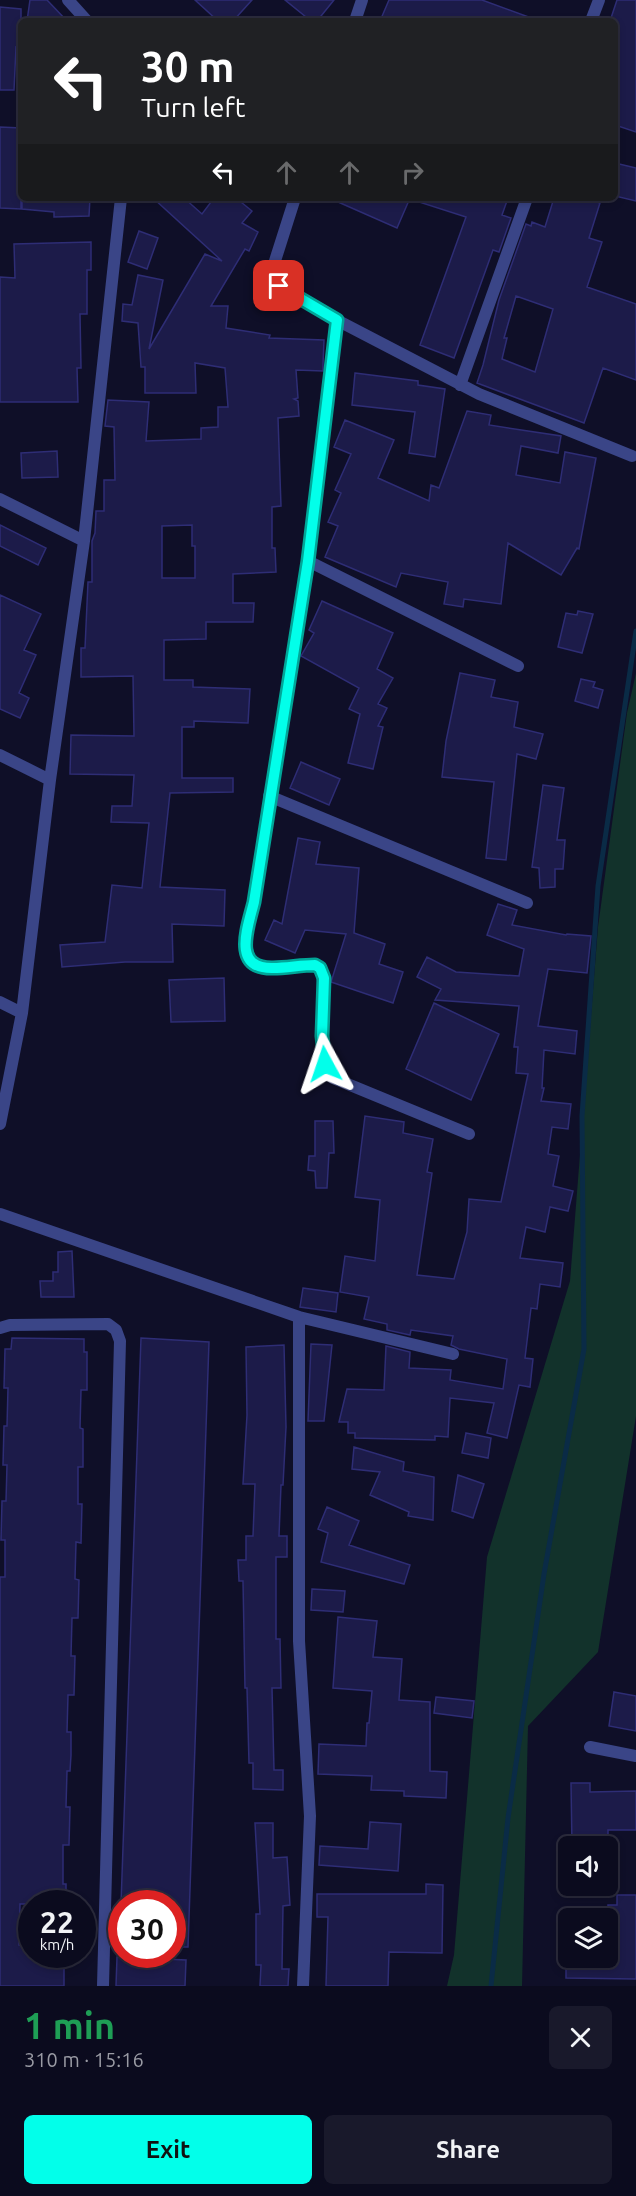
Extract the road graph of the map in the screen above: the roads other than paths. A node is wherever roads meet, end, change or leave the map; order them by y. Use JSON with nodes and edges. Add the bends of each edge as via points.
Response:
{"nodes":[{"id":1,"x":68,"y":0,"type":"edge"},
{"id":2,"x":362,"y":0,"type":"edge"},
{"id":3,"x":599,"y":0,"type":"edge"},
{"id":4,"x":84,"y":18,"type":"edge"},
{"id":5,"x":356,"y":18,"type":"edge"},
{"id":6,"x":592,"y":18,"type":"edge"},
{"id":7,"x":121,"y":201,"type":"edge"},
{"id":8,"x":294,"y":201,"type":"edge"},
{"id":9,"x":526,"y":201,"type":"edge"},
{"id":10,"x":337,"y":320,"type":"junction"},
{"id":11,"x":460,"y":385,"type":"junction"},
{"id":12,"x":632,"y":456,"type":"dead end"},
{"id":13,"x":0,"y":499,"type":"edge"},
{"id":14,"x":84,"y":541,"type":"junction"},
{"id":15,"x":308,"y":561,"type":"junction"},
{"id":16,"x":518,"y":666,"type":"dead end"},
{"id":17,"x":0,"y":755,"type":"edge"},
{"id":18,"x":50,"y":780,"type":"junction"},
{"id":19,"x":269,"y":795,"type":"junction"},
{"id":20,"x":527,"y":903,"type":"dead end"},
{"id":21,"x":0,"y":1002,"type":"edge"},
{"id":22,"x":22,"y":1013,"type":"junction"},
{"id":23,"x":0,"y":1124,"type":"edge"},
{"id":24,"x":469,"y":1134,"type":"dead end"},
{"id":25,"x":0,"y":1214,"type":"edge"},
{"id":26,"x":299,"y":1317,"type":"junction"},
{"id":27,"x":0,"y":1328,"type":"edge"},
{"id":28,"x":453,"y":1354,"type":"dead end"},
{"id":29,"x":590,"y":1747,"type":"dead end"},
{"id":30,"x":636,"y":1756,"type":"edge"},
{"id":31,"x":103,"y":1986,"type":"edge"},
{"id":32,"x":303,"y":1986,"type":"edge"}],
"edges":[{"from":1,"to":4,"type":"street"},
{"from":2,"to":5,"type":"street"},
{"from":3,"to":6,"type":"street"},
{"from":7,"to":14,"type":"street"},
{"from":8,"to":10,"type":"street","via":[[273,276],[279,286]]},
{"from":9,"to":11,"type":"street"},
{"from":10,"to":11,"type":"street"},
{"from":10,"to":15,"type":"street"},
{"from":11,"to":12,"type":"street"},
{"from":13,"to":14,"type":"street"},
{"from":14,"to":18,"type":"street"},
{"from":15,"to":16,"type":"street"},
{"from":15,"to":19,"type":"street"},
{"from":17,"to":18,"type":"street"},
{"from":18,"to":22,"type":"street"},
{"from":19,"to":20,"type":"street"},
{"from":19,"to":24,"type":"street","via":[[246,954],[261,967],[320,968],[324,978],[325,1064],[333,1078]]},
{"from":21,"to":22,"type":"street"},
{"from":22,"to":23,"type":"street"},
{"from":25,"to":26,"type":"street"},
{"from":26,"to":28,"type":"street"},
{"from":26,"to":32,"type":"street","via":[[299,1641],[310,1816]]},
{"from":27,"to":31,"type":"street","via":[[108,1324],[116,1330],[120,1341]]},
{"from":29,"to":30,"type":"street"}]}
